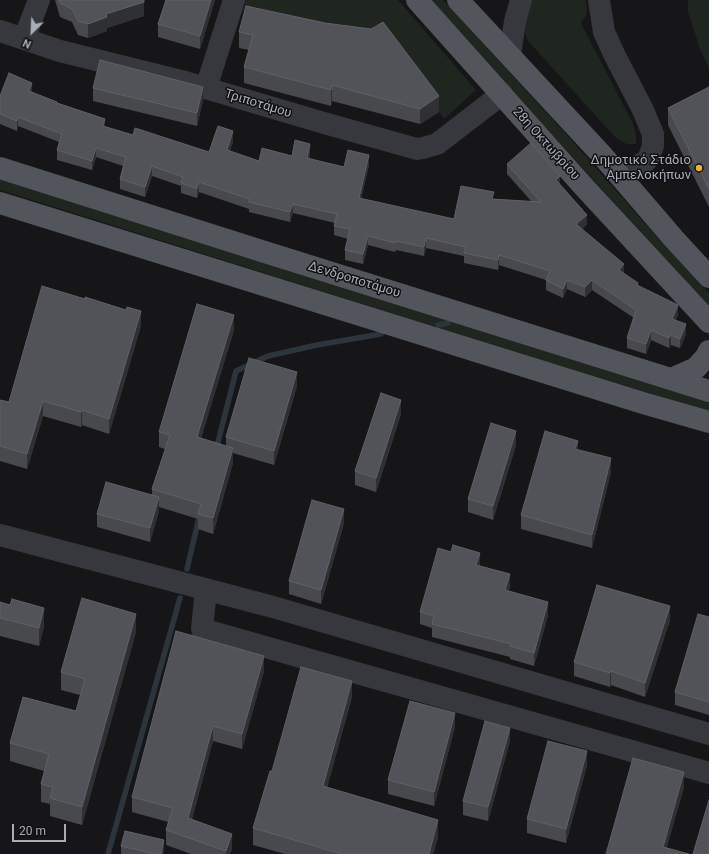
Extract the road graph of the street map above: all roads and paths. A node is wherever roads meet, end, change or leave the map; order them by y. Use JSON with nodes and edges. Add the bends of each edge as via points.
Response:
{"nodes":[{"id":1,"x":39,"y":0,"type":"edge"},
{"id":2,"x":234,"y":0,"type":"edge"},
{"id":3,"x":417,"y":0,"type":"edge"},
{"id":4,"x":458,"y":0,"type":"edge"},
{"id":5,"x":522,"y":0,"type":"edge"},
{"id":6,"x":599,"y":0,"type":"edge"},
{"id":7,"x":0,"y":30,"type":"edge"},
{"id":8,"x":24,"y":39,"type":"junction"},
{"id":9,"x":510,"y":55,"type":"junction"},
{"id":10,"x":206,"y":88,"type":"junction"},
{"id":11,"x":502,"y":94,"type":"junction"},
{"id":12,"x":0,"y":168,"type":"edge"},
{"id":13,"x":621,"y":176,"type":"junction"},
{"id":14,"x":0,"y":203,"type":"edge"},
{"id":15,"x":709,"y":277,"type":"edge"},
{"id":16,"x":709,"y":322,"type":"edge"},
{"id":17,"x":709,"y":351,"type":"edge"},
{"id":18,"x":671,"y":379,"type":"junction"},
{"id":19,"x":709,"y":391,"type":"edge"},
{"id":20,"x":709,"y":422,"type":"edge"},
{"id":21,"x":0,"y":535,"type":"edge"},
{"id":22,"x":206,"y":590,"type":"junction"},
{"id":23,"x":709,"y":734,"type":"edge"},
{"id":24,"x":709,"y":773,"type":"edge"}],
"edges":[{"from":1,"to":8,"type":"street"},
{"from":2,"to":10,"type":"street"},
{"from":3,"to":11,"type":"main road","name":"28η Οκτωβρίου"},
{"from":4,"to":9,"type":"main road"},
{"from":5,"to":9,"type":"street","via":[[515,21]]},
{"from":6,"to":13,"type":"street","via":[[604,32],[653,134],[653,146],[646,161]]},
{"from":7,"to":8,"type":"street","name":"Τριποτάμου"},
{"from":8,"to":10,"type":"street","name":"Τριποτάμου","via":[[60,52]]},
{"from":9,"to":13,"type":"main road"},
{"from":10,"to":11,"type":"street","name":"Τριποτάμου","via":[[417,149],[437,144]]},
{"from":11,"to":16,"type":"main road","name":"28η Οκτωβρίου"},
{"from":12,"to":18,"type":"main road","name":"Δενδροποτάμου"},
{"from":13,"to":15,"type":"main road"},
{"from":14,"to":20,"type":"main road"},
{"from":17,"to":18,"type":"main road","via":[[696,368]]},
{"from":18,"to":19,"type":"main road","name":"Δενδροποτάμου"},
{"from":21,"to":22,"type":"street"},
{"from":22,"to":23,"type":"street","via":[[273,607]]},
{"from":22,"to":24,"type":"street","via":[[202,629]]}]}
